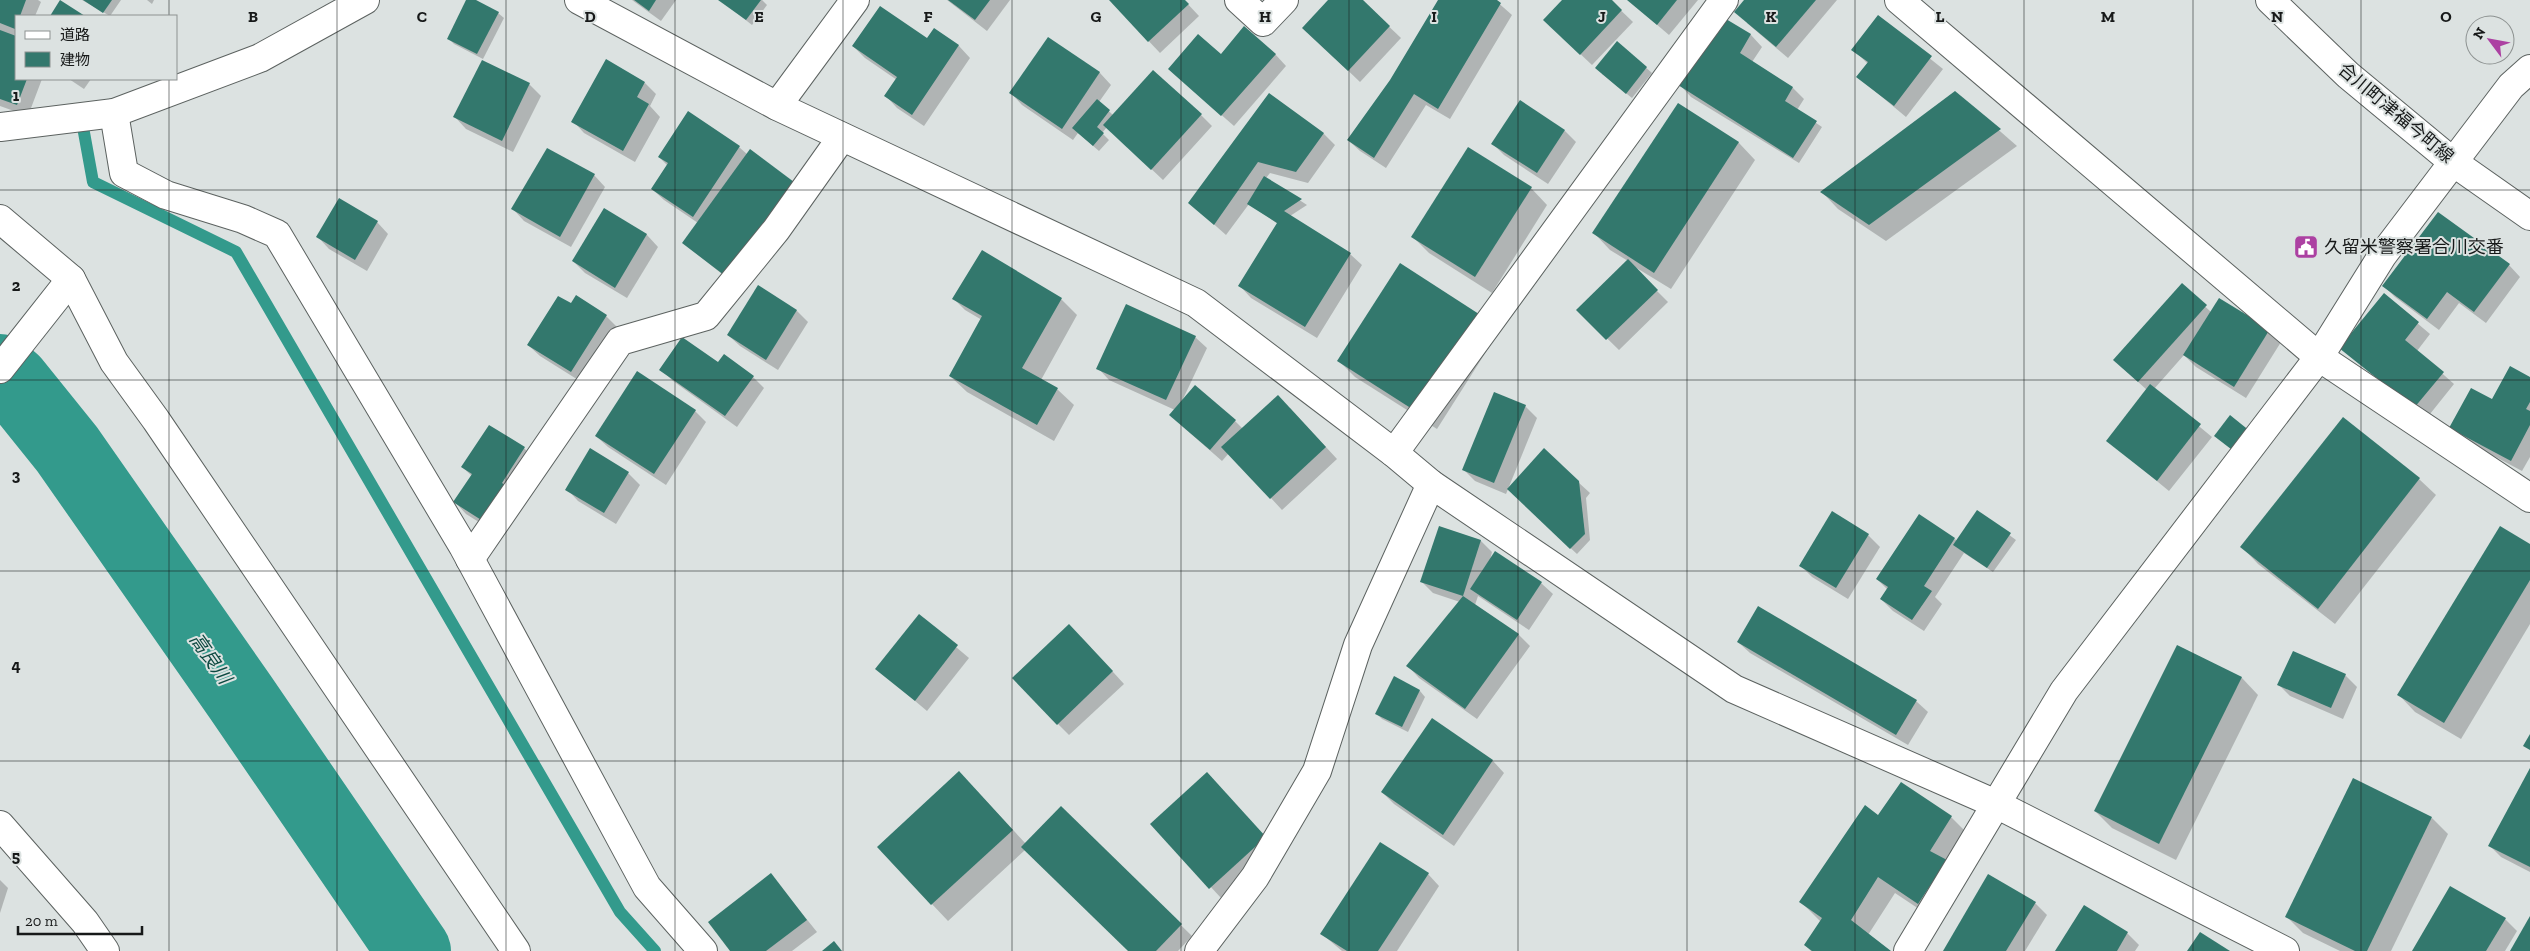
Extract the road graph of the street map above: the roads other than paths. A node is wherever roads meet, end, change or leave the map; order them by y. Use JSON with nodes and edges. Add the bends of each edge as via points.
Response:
{"nodes":[{"id":1,"x":365,"y":0,"type":"edge"},
{"id":2,"x":579,"y":0,"type":"edge"},
{"id":3,"x":855,"y":0,"type":"edge"},
{"id":4,"x":1239,"y":0,"type":"edge"},
{"id":5,"x":1284,"y":0,"type":"edge"},
{"id":6,"x":1724,"y":0,"type":"edge"},
{"id":7,"x":1899,"y":0,"type":"edge"},
{"id":8,"x":2270,"y":0,"type":"edge"},
{"id":9,"x":2530,"y":69,"type":"edge"},
{"id":10,"x":777,"y":106,"type":"junction"},
{"id":11,"x":114,"y":113,"type":"junction"},
{"id":12,"x":0,"y":127,"type":"edge"},
{"id":13,"x":842,"y":137,"type":"junction"},
{"id":14,"x":2453,"y":162,"type":"junction"},
{"id":15,"x":2530,"y":216,"type":"edge"},
{"id":16,"x":0,"y":218,"type":"edge"},
{"id":17,"x":71,"y":278,"type":"junction"},
{"id":18,"x":2319,"y":357,"type":"junction"},
{"id":19,"x":0,"y":369,"type":"edge"},
{"id":20,"x":1394,"y":453,"type":"junction"},
{"id":21,"x":1431,"y":484,"type":"junction"},
{"id":22,"x":2530,"y":498,"type":"edge"},
{"id":23,"x":470,"y":559,"type":"junction"},
{"id":24,"x":1996,"y":804,"type":"junction"},
{"id":25,"x":0,"y":824,"type":"edge"},
{"id":26,"x":104,"y":951,"type":"edge"},
{"id":27,"x":516,"y":951,"type":"edge"},
{"id":28,"x":703,"y":951,"type":"edge"},
{"id":29,"x":1199,"y":951,"type":"edge"},
{"id":30,"x":1908,"y":951,"type":"edge"},
{"id":31,"x":2284,"y":951,"type":"edge"}],
"edges":[{"from":1,"to":11,"type":"street","via":[[260,58]]},
{"from":2,"to":10,"type":"street"},
{"from":3,"to":10,"type":"street"},
{"from":4,"to":5,"type":"street","via":[[1263,22]]},
{"from":6,"to":20,"type":"street"},
{"from":7,"to":18,"type":"street"},
{"from":8,"to":14,"type":"street","name":"合川町津福今町線","via":[[2348,75]]},
{"from":9,"to":14,"type":"street","via":[[2511,86]]},
{"from":10,"to":13,"type":"street"},
{"from":11,"to":12,"type":"street"},
{"from":11,"to":23,"type":"street","via":[[124,173],[166,195],[243,219],[276,234]]},
{"from":13,"to":20,"type":"street","via":[[1196,303]]},
{"from":13,"to":23,"type":"street","via":[[776,230],[706,316],[620,341]]},
{"from":14,"to":15,"type":"street","name":"合川町津福今町線"},
{"from":14,"to":18,"type":"street","via":[[2382,256]]},
{"from":16,"to":17,"type":"street"},
{"from":17,"to":19,"type":"street"},
{"from":17,"to":27,"type":"street","via":[[114,362]]},
{"from":18,"to":22,"type":"street"},
{"from":18,"to":24,"type":"street","via":[[2064,691]]},
{"from":20,"to":21,"type":"street"},
{"from":21,"to":24,"type":"street","via":[[1734,689]]},
{"from":21,"to":29,"type":"street","via":[[1358,645],[1317,771],[1255,877]]},
{"from":23,"to":28,"type":"street","via":[[647,887]]},
{"from":24,"to":30,"type":"street"},
{"from":24,"to":31,"type":"street"},
{"from":25,"to":26,"type":"street","via":[[85,922]]}]}
